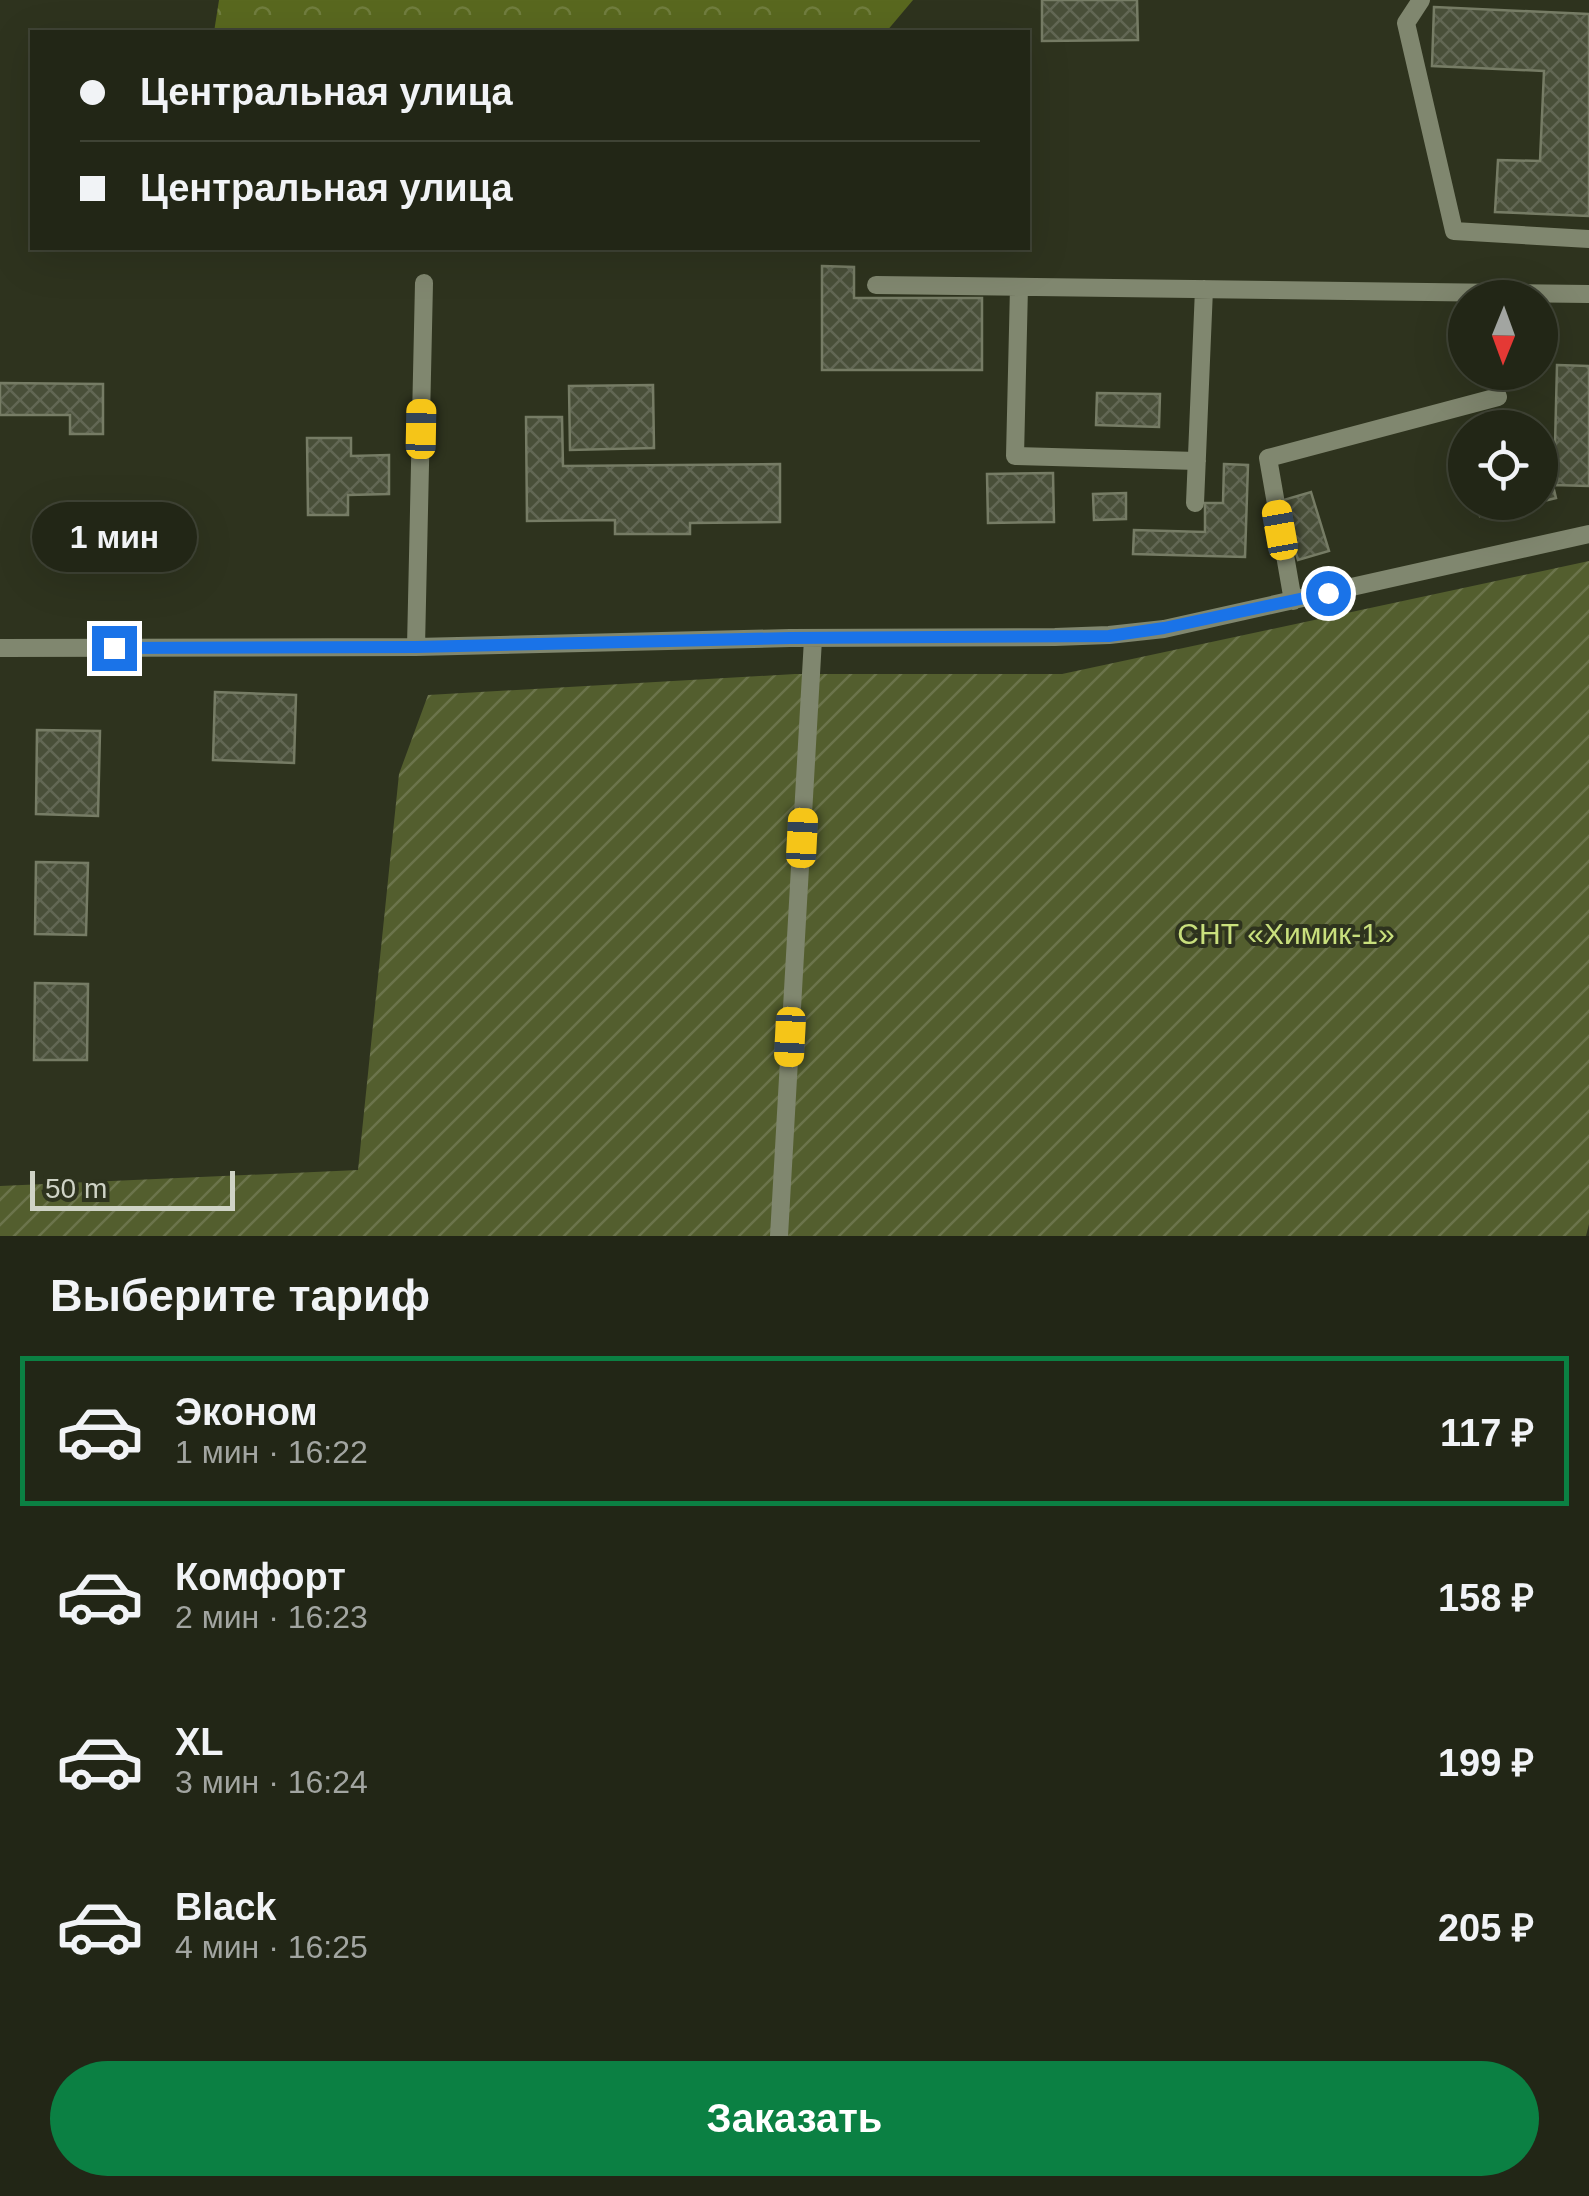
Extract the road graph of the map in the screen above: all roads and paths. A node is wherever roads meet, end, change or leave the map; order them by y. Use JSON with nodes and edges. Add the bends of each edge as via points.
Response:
{"nodes":[{"id":1,"x":1420,"y":0,"type":"edge"},
{"id":2,"x":1589,"y":239,"type":"edge"},
{"id":3,"x":424,"y":283,"type":"dead end"},
{"id":4,"x":876,"y":285,"type":"dead end"},
{"id":5,"x":1020,"y":287,"type":"junction"},
{"id":6,"x":1204,"y":289,"type":"junction"},
{"id":7,"x":1589,"y":294,"type":"edge"},
{"id":8,"x":1498,"y":397,"type":"dead end"},
{"id":9,"x":1196,"y":461,"type":"junction"},
{"id":10,"x":1195,"y":503,"type":"dead end"},
{"id":11,"x":1589,"y":534,"type":"edge"},
{"id":12,"x":1293,"y":601,"type":"junction"},
{"id":13,"x":813,"y":639,"type":"junction"},
{"id":14,"x":416,"y":647,"type":"junction"},
{"id":15,"x":0,"y":648,"type":"edge"},
{"id":16,"x":778,"y":1236,"type":"edge"}],
"edges":[{"from":1,"to":2,"type":"street","via":[[1406,23],[1454,231]]},
{"from":3,"to":14,"type":"street"},
{"from":4,"to":5,"type":"street"},
{"from":5,"to":6,"type":"street"},
{"from":5,"to":9,"type":"street","via":[[1015,456]]},
{"from":6,"to":7,"type":"street"},
{"from":6,"to":9,"type":"street"},
{"from":8,"to":12,"type":"street","via":[[1268,458]]},
{"from":9,"to":10,"type":"street"},
{"from":11,"to":12,"type":"street"},
{"from":12,"to":13,"type":"street","via":[[1109,636]]},
{"from":13,"to":14,"type":"street"},
{"from":13,"to":16,"type":"street"},
{"from":14,"to":15,"type":"street"}]}
